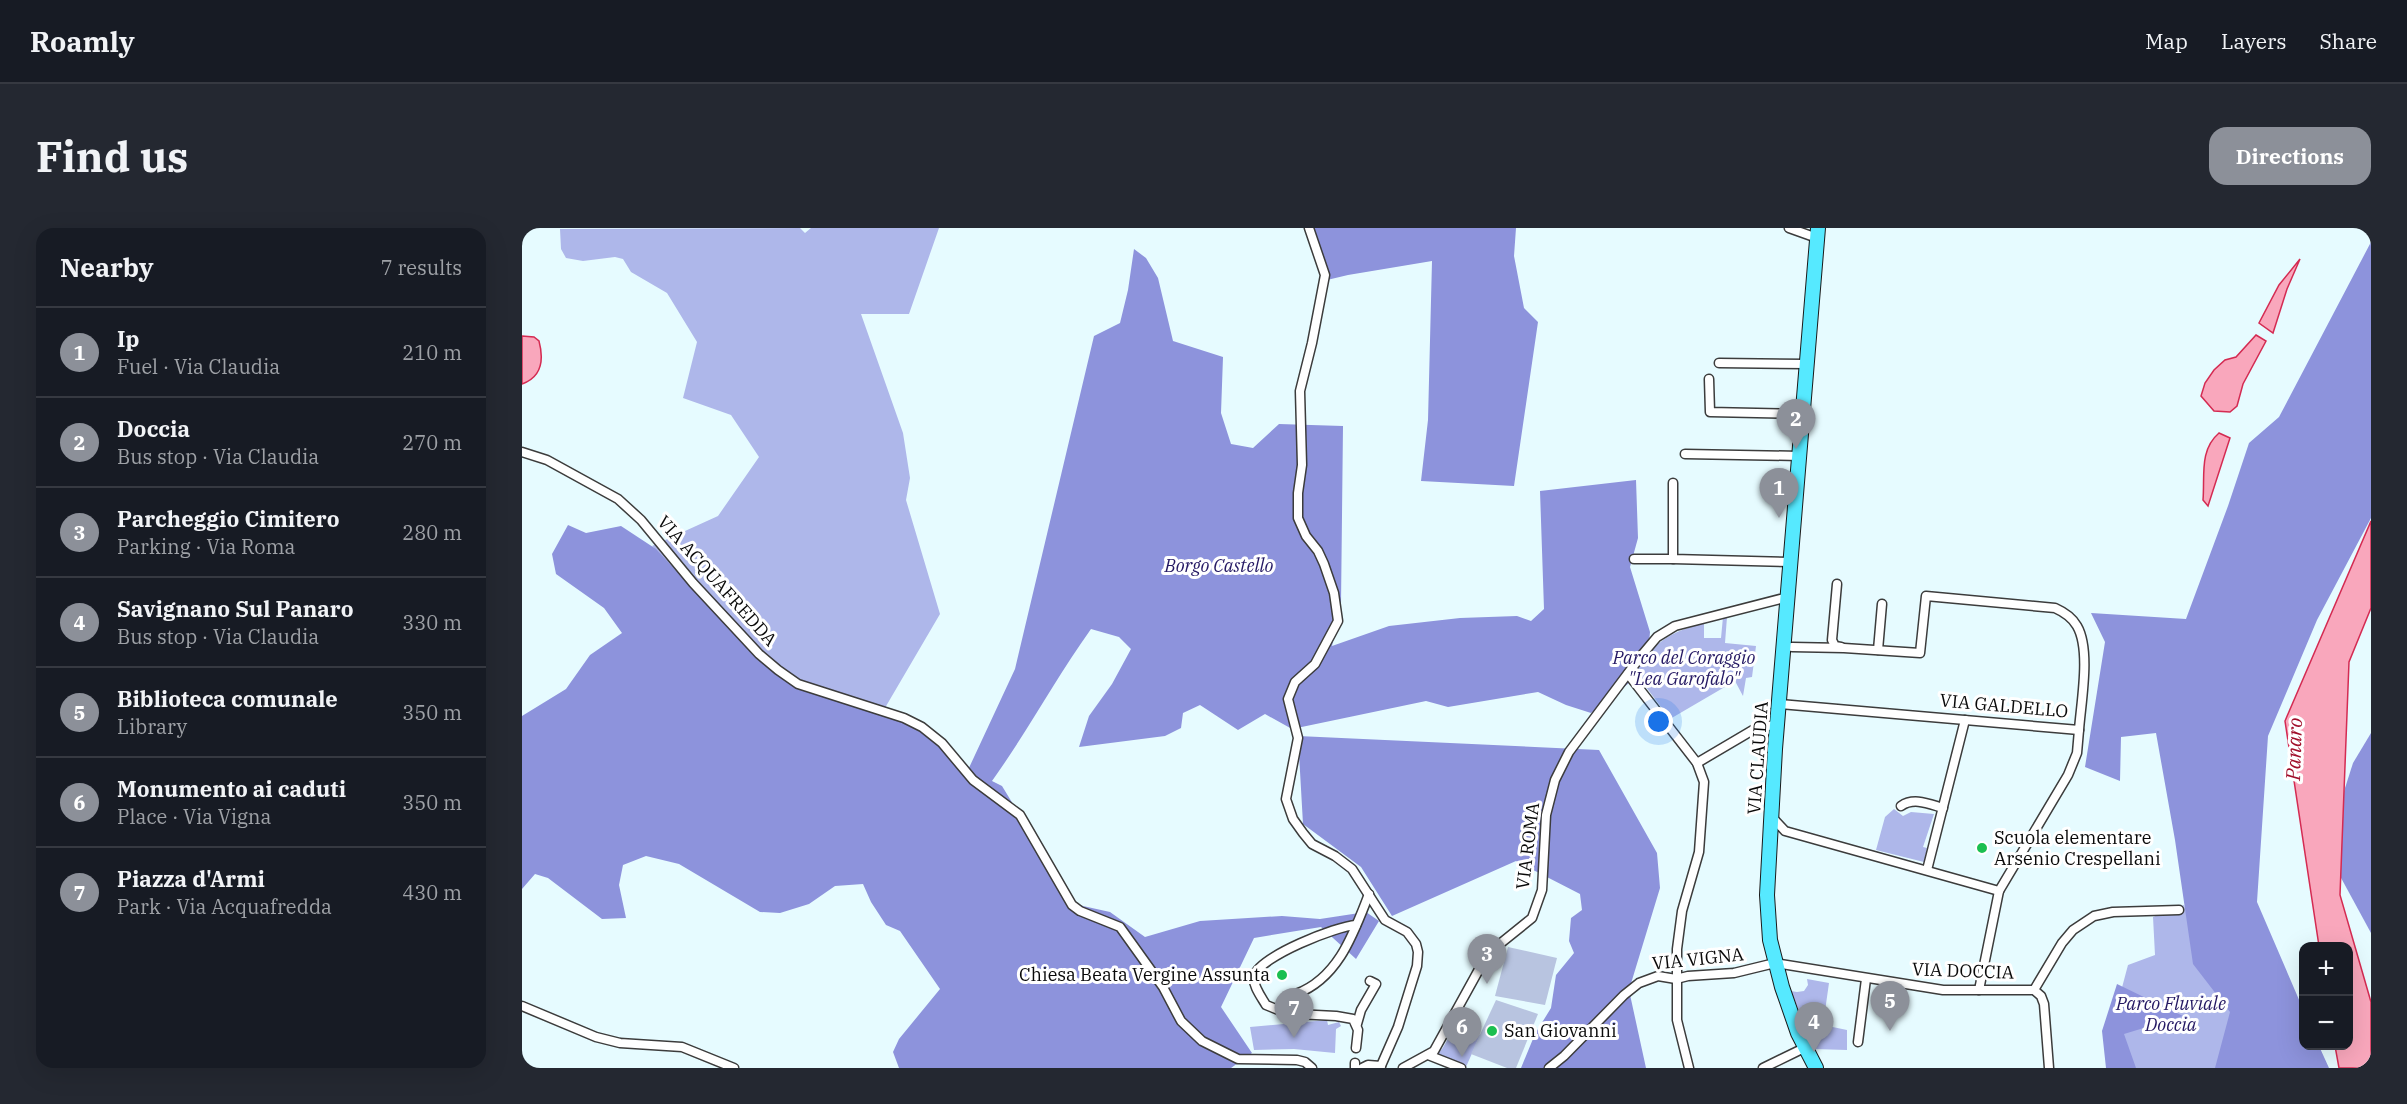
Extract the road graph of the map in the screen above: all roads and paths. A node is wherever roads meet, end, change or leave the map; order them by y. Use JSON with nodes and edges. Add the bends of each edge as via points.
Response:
{"nodes":[{"id":1,"x":1309,"y":228,"type":"edge"},
{"id":2,"x":1789,"y":228,"type":"edge"},
{"id":3,"x":1818,"y":233,"type":"edge"},
{"id":4,"x":1719,"y":363,"type":"dead end"},
{"id":5,"x":1807,"y":364,"type":"junction"},
{"id":6,"x":1709,"y":379,"type":"dead end"},
{"id":7,"x":1804,"y":414,"type":"junction"},
{"id":8,"x":522,"y":452,"type":"edge"},
{"id":9,"x":1685,"y":454,"type":"dead end"},
{"id":10,"x":1800,"y":456,"type":"junction"},
{"id":11,"x":1673,"y":483,"type":"dead end"},
{"id":12,"x":1634,"y":559,"type":"dead end"},
{"id":13,"x":1673,"y":559,"type":"junction"},
{"id":14,"x":1792,"y":562,"type":"junction"},
{"id":15,"x":1838,"y":584,"type":"dead end"},
{"id":16,"x":1788,"y":597,"type":"junction"},
{"id":17,"x":1882,"y":604,"type":"dead end"},
{"id":18,"x":1792,"y":647,"type":"dead end"},
{"id":19,"x":1844,"y":648,"type":"junction"},
{"id":20,"x":1878,"y":650,"type":"junction"},
{"id":21,"x":1628,"y":674,"type":"junction"},
{"id":22,"x":1780,"y":704,"type":"junction"},
{"id":23,"x":1965,"y":720,"type":"junction"},
{"id":24,"x":1777,"y":725,"type":"junction"},
{"id":25,"x":2079,"y":729,"type":"junction"},
{"id":26,"x":1697,"y":763,"type":"junction"},
{"id":27,"x":1901,"y":806,"type":"dead end"},
{"id":28,"x":1943,"y":808,"type":"junction"},
{"id":29,"x":1771,"y":816,"type":"junction"},
{"id":30,"x":1785,"y":831,"type":"junction"},
{"id":31,"x":1770,"y":838,"type":"junction"},
{"id":32,"x":1927,"y":870,"type":"junction"},
{"id":33,"x":1999,"y":891,"type":"junction"},
{"id":34,"x":1369,"y":894,"type":"junction"},
{"id":35,"x":2179,"y":910,"type":"dead end"},
{"id":36,"x":1356,"y":925,"type":"junction"},
{"id":37,"x":1776,"y":963,"type":"junction"},
{"id":38,"x":1676,"y":979,"type":"junction"},
{"id":39,"x":1866,"y":979,"type":"junction"},
{"id":40,"x":1370,"y":981,"type":"dead end"},
{"id":41,"x":1979,"y":990,"type":"junction"},
{"id":42,"x":2034,"y":990,"type":"junction"},
{"id":43,"x":1296,"y":994,"type":"dead end"},
{"id":44,"x":522,"y":1006,"type":"edge"},
{"id":45,"x":1286,"y":1013,"type":"dead end"},
{"id":46,"x":1296,"y":1014,"type":"dead end"},
{"id":47,"x":1357,"y":1024,"type":"junction"},
{"id":48,"x":1858,"y":1042,"type":"dead end"},
{"id":49,"x":1356,"y":1048,"type":"dead end"},
{"id":50,"x":1800,"y":1050,"type":"dead end"},
{"id":51,"x":1428,"y":1055,"type":"junction"},
{"id":52,"x":1357,"y":1066,"type":"edge"},
{"id":53,"x":1381,"y":1067,"type":"edge"},
{"id":54,"x":1460,"y":1067,"type":"edge"},
{"id":55,"x":2046,"y":1067,"type":"edge"},
{"id":56,"x":734,"y":1068,"type":"edge"},
{"id":57,"x":1312,"y":1068,"type":"edge"},
{"id":58,"x":1403,"y":1068,"type":"edge"},
{"id":59,"x":1549,"y":1068,"type":"edge"},
{"id":60,"x":1689,"y":1068,"type":"edge"},
{"id":61,"x":1763,"y":1068,"type":"edge"},
{"id":62,"x":1815,"y":1068,"type":"edge"}],
"edges":[{"from":1,"to":34,"type":"street","via":[[1325,275],[1300,391],[1302,465],[1298,518],[1324,564],[1338,621],[1315,664],[1295,682],[1288,699],[1298,738],[1286,799],[1303,833],[1352,869]]},
{"from":2,"to":3,"type":"street"},
{"from":3,"to":5,"type":"main road","name":"VIA CLAUDIA"},
{"from":4,"to":5,"type":"street"},
{"from":5,"to":7,"type":"main road","name":"VIA CLAUDIA"},
{"from":6,"to":7,"type":"street","via":[[1710,412]]},
{"from":7,"to":10,"type":"main road","name":"VIA CLAUDIA"},
{"from":8,"to":57,"type":"street","name":"VIA ACQUAFREDDA","via":[[547,460],[618,499],[759,654],[798,684],[904,718],[942,744],[973,780],[1020,815],[1072,905],[1120,927],[1194,1035],[1238,1059],[1297,1060]]},
{"from":9,"to":10,"type":"street"},
{"from":10,"to":14,"type":"main road","name":"VIA CLAUDIA"},
{"from":11,"to":13,"type":"street"},
{"from":12,"to":13,"type":"street"},
{"from":13,"to":14,"type":"street"},
{"from":14,"to":16,"type":"main road","name":"VIA CLAUDIA"},
{"from":15,"to":19,"type":"street","via":[[1832,640],[1835,646]]},
{"from":16,"to":21,"type":"street","name":"VIA ROMA","via":[[1675,626],[1657,637]]},
{"from":16,"to":22,"type":"main road","name":"VIA CLAUDIA"},
{"from":17,"to":20,"type":"street"},
{"from":18,"to":19,"type":"street","name":"VIA GALDELLO"},
{"from":19,"to":20,"type":"street","name":"VIA GALDELLO"},
{"from":20,"to":25,"type":"street","name":"VIA GALDELLO","via":[[1920,653],[1926,596],[2055,608],[2067,614],[2083,638]]},
{"from":21,"to":26,"type":"street"},
{"from":21,"to":51,"type":"street","name":"VIA ROMA","via":[[1569,752],[1555,780],[1546,815],[1542,890],[1532,918],[1496,947],[1482,964],[1439,1044]]},
{"from":22,"to":23,"type":"street","name":"VIA GALDELLO"},
{"from":22,"to":24,"type":"main road","name":"VIA CLAUDIA"},
{"from":23,"to":25,"type":"street","name":"VIA GALDELLO"},
{"from":23,"to":28,"type":"street"},
{"from":24,"to":26,"type":"street","via":[[1758,727]]},
{"from":24,"to":29,"type":"main road","name":"VIA CLAUDIA"},
{"from":25,"to":33,"type":"street","via":[[2077,753],[2068,775]]},
{"from":26,"to":38,"type":"street","via":[[1704,782],[1699,852],[1682,911]]},
{"from":27,"to":28,"type":"street","via":[[1917,801]]},
{"from":28,"to":32,"type":"street"},
{"from":29,"to":30,"type":"street"},
{"from":29,"to":31,"type":"main road","name":"VIA CLAUDIA"},
{"from":30,"to":31,"type":"street"},
{"from":30,"to":32,"type":"street"},
{"from":31,"to":37,"type":"main road","name":"VIA CLAUDIA","via":[[1767,895]]},
{"from":32,"to":33,"type":"street"},
{"from":33,"to":41,"type":"street"},
{"from":34,"to":36,"type":"street"},
{"from":34,"to":53,"type":"street","via":[[1385,920],[1412,937],[1418,952],[1398,1027]]},
{"from":35,"to":42,"type":"street","via":[[2094,916],[2073,930]]},
{"from":36,"to":43,"type":"street","via":[[1337,963]]},
{"from":36,"to":45,"type":"street","via":[[1296,946],[1261,966],[1254,976],[1261,997],[1266,1005]]},
{"from":37,"to":38,"type":"street","name":"VIA VIGNA","via":[[1734,974]]},
{"from":37,"to":39,"type":"street","name":"VIA DOCCIA"},
{"from":37,"to":62,"type":"main road","name":"VIA CLAUDIA","via":[[1798,1033]]},
{"from":38,"to":59,"type":"street","name":"VIA VIGNA","via":[[1658,976],[1639,983]]},
{"from":38,"to":60,"type":"street","via":[[1677,1020]]},
{"from":39,"to":41,"type":"street","name":"VIA DOCCIA","via":[[1943,990]]},
{"from":39,"to":48,"type":"street"},
{"from":40,"to":47,"type":"street","via":[[1376,984]]},
{"from":41,"to":42,"type":"street","name":"VIA DOCCIA"},
{"from":42,"to":55,"type":"street","name":"VIA DOCCIA","via":[[2044,1004]]},
{"from":44,"to":56,"type":"street","via":[[596,1037],[620,1043],[682,1047]]},
{"from":46,"to":47,"type":"street","via":[[1347,1017]]},
{"from":47,"to":49,"type":"street"},
{"from":50,"to":61,"type":"street"},
{"from":51,"to":54,"type":"street"},
{"from":51,"to":58,"type":"street","name":"VIA ROMA"},
{"from":52,"to":53,"type":"street"}]}
